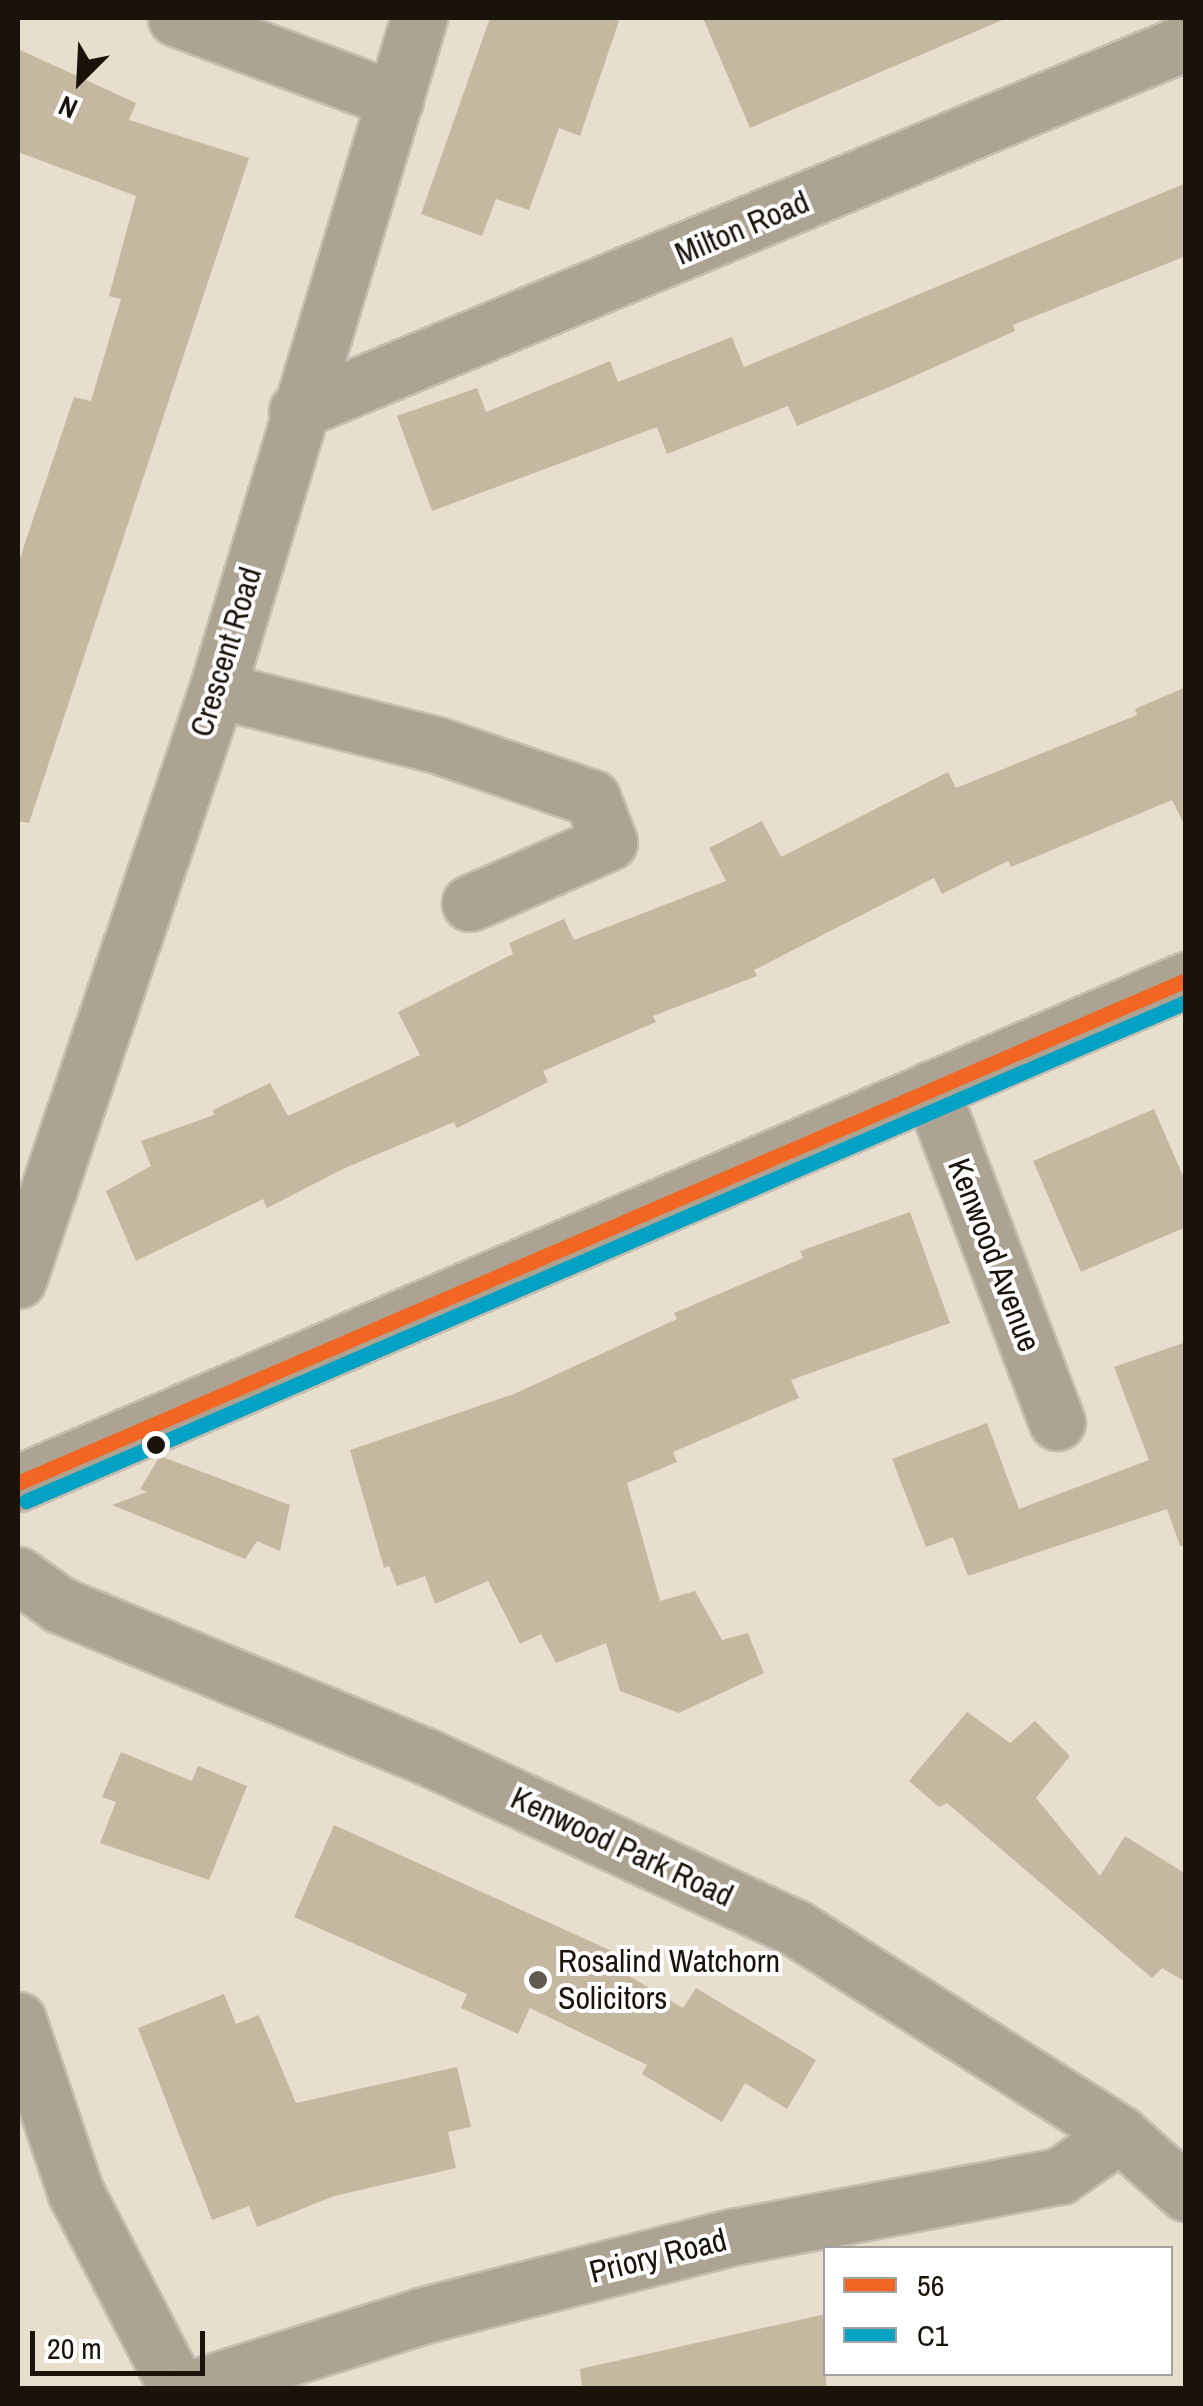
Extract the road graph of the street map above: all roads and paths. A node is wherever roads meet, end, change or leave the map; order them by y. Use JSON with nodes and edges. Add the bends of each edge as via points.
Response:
{"nodes":[{"id":1,"x":176,"y":18,"type":"edge"},
{"id":2,"x":419,"y":18,"type":"edge"},
{"id":3,"x":1186,"y":42,"type":"edge"},
{"id":4,"x":395,"y":100,"type":"junction"},
{"id":5,"x":296,"y":411,"type":"junction"},
{"id":6,"x":217,"y":690,"type":"junction"},
{"id":7,"x":470,"y":902,"type":"dead end"},
{"id":8,"x":1186,"y":980,"type":"edge"},
{"id":9,"x":930,"y":1089,"type":"junction"},
{"id":10,"x":18,"y":1280,"type":"edge"},
{"id":11,"x":1057,"y":1422,"type":"dead end"},
{"id":12,"x":18,"y":1483,"type":"edge"},
{"id":13,"x":18,"y":1575,"type":"edge"},
{"id":14,"x":18,"y":2020,"type":"edge"},
{"id":15,"x":1120,"y":2134,"type":"junction"},
{"id":16,"x":1186,"y":2193,"type":"edge"},
{"id":17,"x":177,"y":2388,"type":"edge"},
{"id":18,"x":193,"y":2388,"type":"edge"}],
"edges":[{"from":1,"to":4,"type":"street"},
{"from":2,"to":4,"type":"street","name":"Crescent Road"},
{"from":3,"to":5,"type":"street","name":"Milton Road"},
{"from":4,"to":5,"type":"street","name":"Crescent Road"},
{"from":5,"to":6,"type":"street","name":"Crescent Road"},
{"from":6,"to":7,"type":"street","via":[[438,745],[592,798],[609,842]]},
{"from":6,"to":10,"type":"street","name":"Crescent Road"},
{"from":8,"to":9,"type":"street"},
{"from":9,"to":11,"type":"street","name":"Kenwood Avenue"},
{"from":9,"to":12,"type":"street"},
{"from":13,"to":15,"type":"street","name":"Kenwood Park Road","via":[[60,1605],[427,1757],[794,1928]]},
{"from":14,"to":17,"type":"street","via":[[76,2193]]},
{"from":15,"to":16,"type":"street","name":"Kenwood Park Road"},
{"from":15,"to":18,"type":"street","name":"Priory Road","via":[[1060,2176],[713,2242],[424,2314]]}]}
